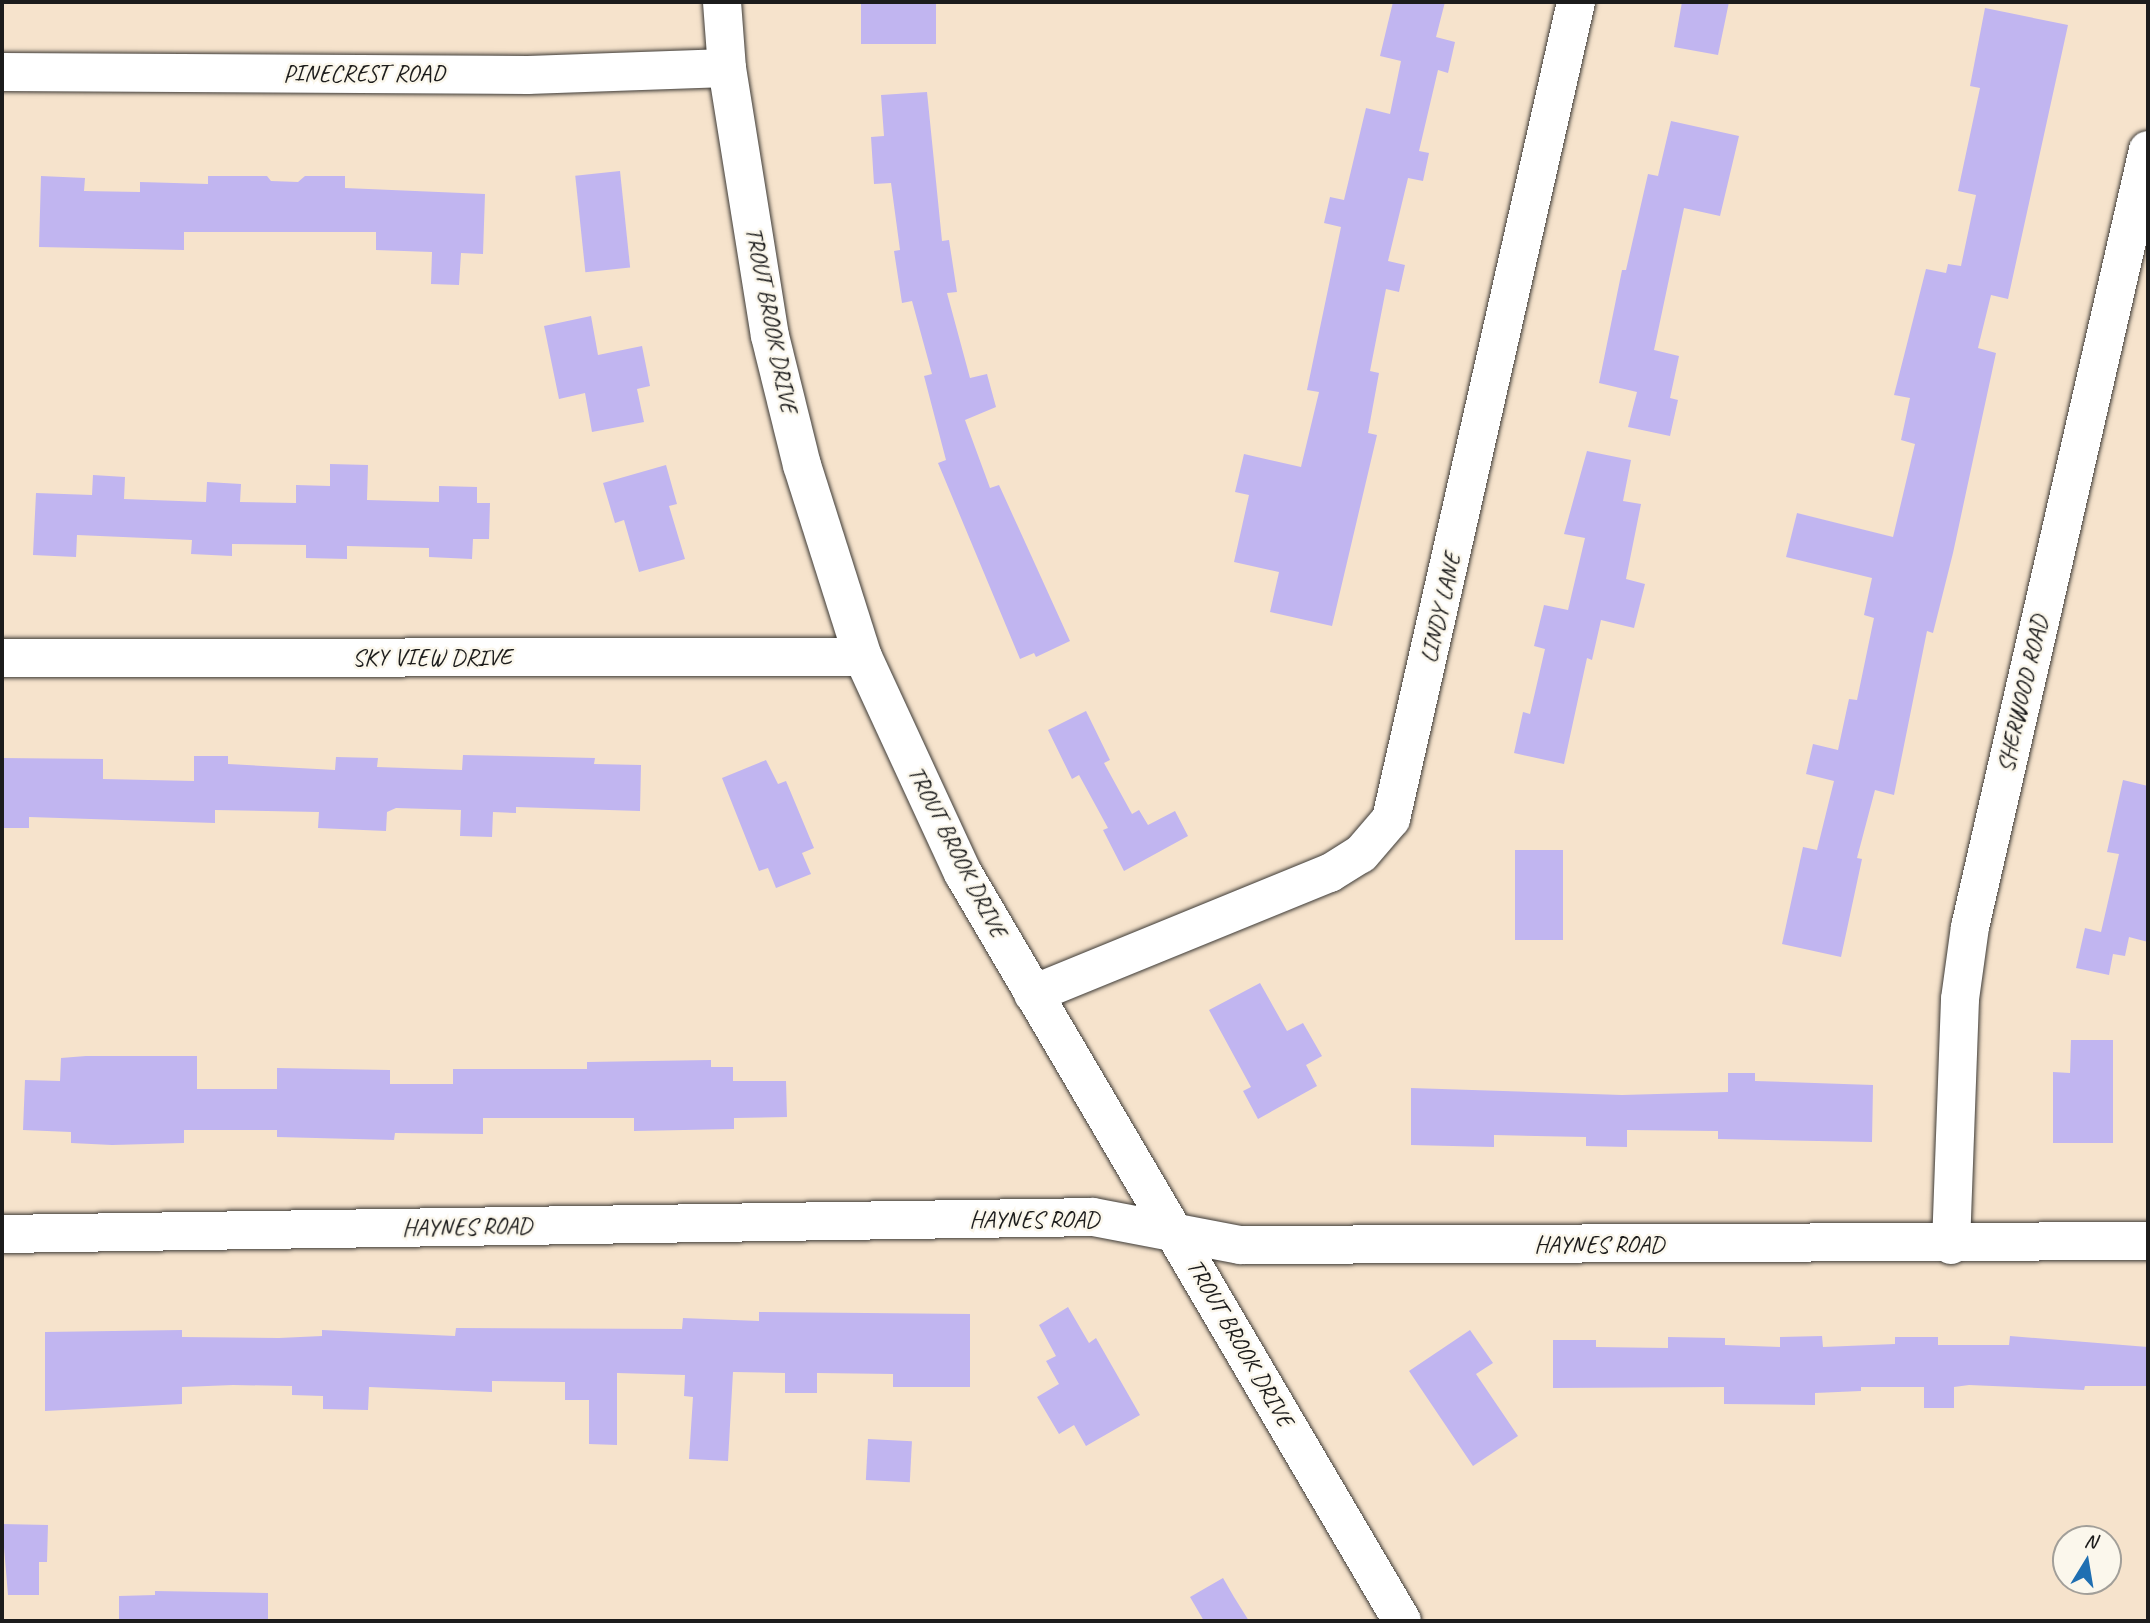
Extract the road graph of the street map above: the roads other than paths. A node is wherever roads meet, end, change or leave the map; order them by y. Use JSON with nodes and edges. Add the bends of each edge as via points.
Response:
{"nodes":[{"id":1,"x":722,"y":2,"type":"edge"},
{"id":2,"x":1576,"y":2,"type":"edge"},
{"id":3,"x":727,"y":68,"type":"junction"},
{"id":4,"x":2,"y":72,"type":"edge"},
{"id":5,"x":2148,"y":150,"type":"edge"},
{"id":6,"x":863,"y":657,"type":"junction"},
{"id":7,"x":2,"y":658,"type":"edge"},
{"id":8,"x":1034,"y":994,"type":"junction"},
{"id":9,"x":1175,"y":1231,"type":"junction"},
{"id":10,"x":2,"y":1234,"type":"edge"},
{"id":11,"x":2148,"y":1241,"type":"edge"},
{"id":12,"x":1951,"y":1245,"type":"junction"},
{"id":13,"x":1402,"y":1621,"type":"edge"}],
"edges":[{"from":1,"to":3,"type":"street","name":"TROUT BROOK DRIVE"},
{"from":2,"to":8,"type":"street","name":"LINDY LANE","via":[[1391,819],[1361,854],[1330,873]]},
{"from":3,"to":4,"type":"street","name":"PINECREST ROAD","via":[[528,75]]},
{"from":3,"to":6,"type":"street","name":"TROUT BROOK DRIVE","via":[[770,336],[802,465]]},
{"from":5,"to":12,"type":"street","name":"SHERWOOD ROAD","via":[[1969,927],[1960,999]]},
{"from":6,"to":7,"type":"street","name":"SKY VIEW DRIVE"},
{"from":6,"to":8,"type":"street","name":"TROUT BROOK DRIVE","via":[[963,873]]},
{"from":8,"to":9,"type":"street","name":"TROUT BROOK DRIVE"},
{"from":9,"to":10,"type":"street","name":"HAYNES ROAD","via":[[1093,1217]]},
{"from":9,"to":12,"type":"street","name":"HAYNES ROAD","via":[[1240,1244]]},
{"from":9,"to":13,"type":"street","name":"TROUT BROOK DRIVE"},
{"from":11,"to":12,"type":"street","name":"HAYNES ROAD"}]}
